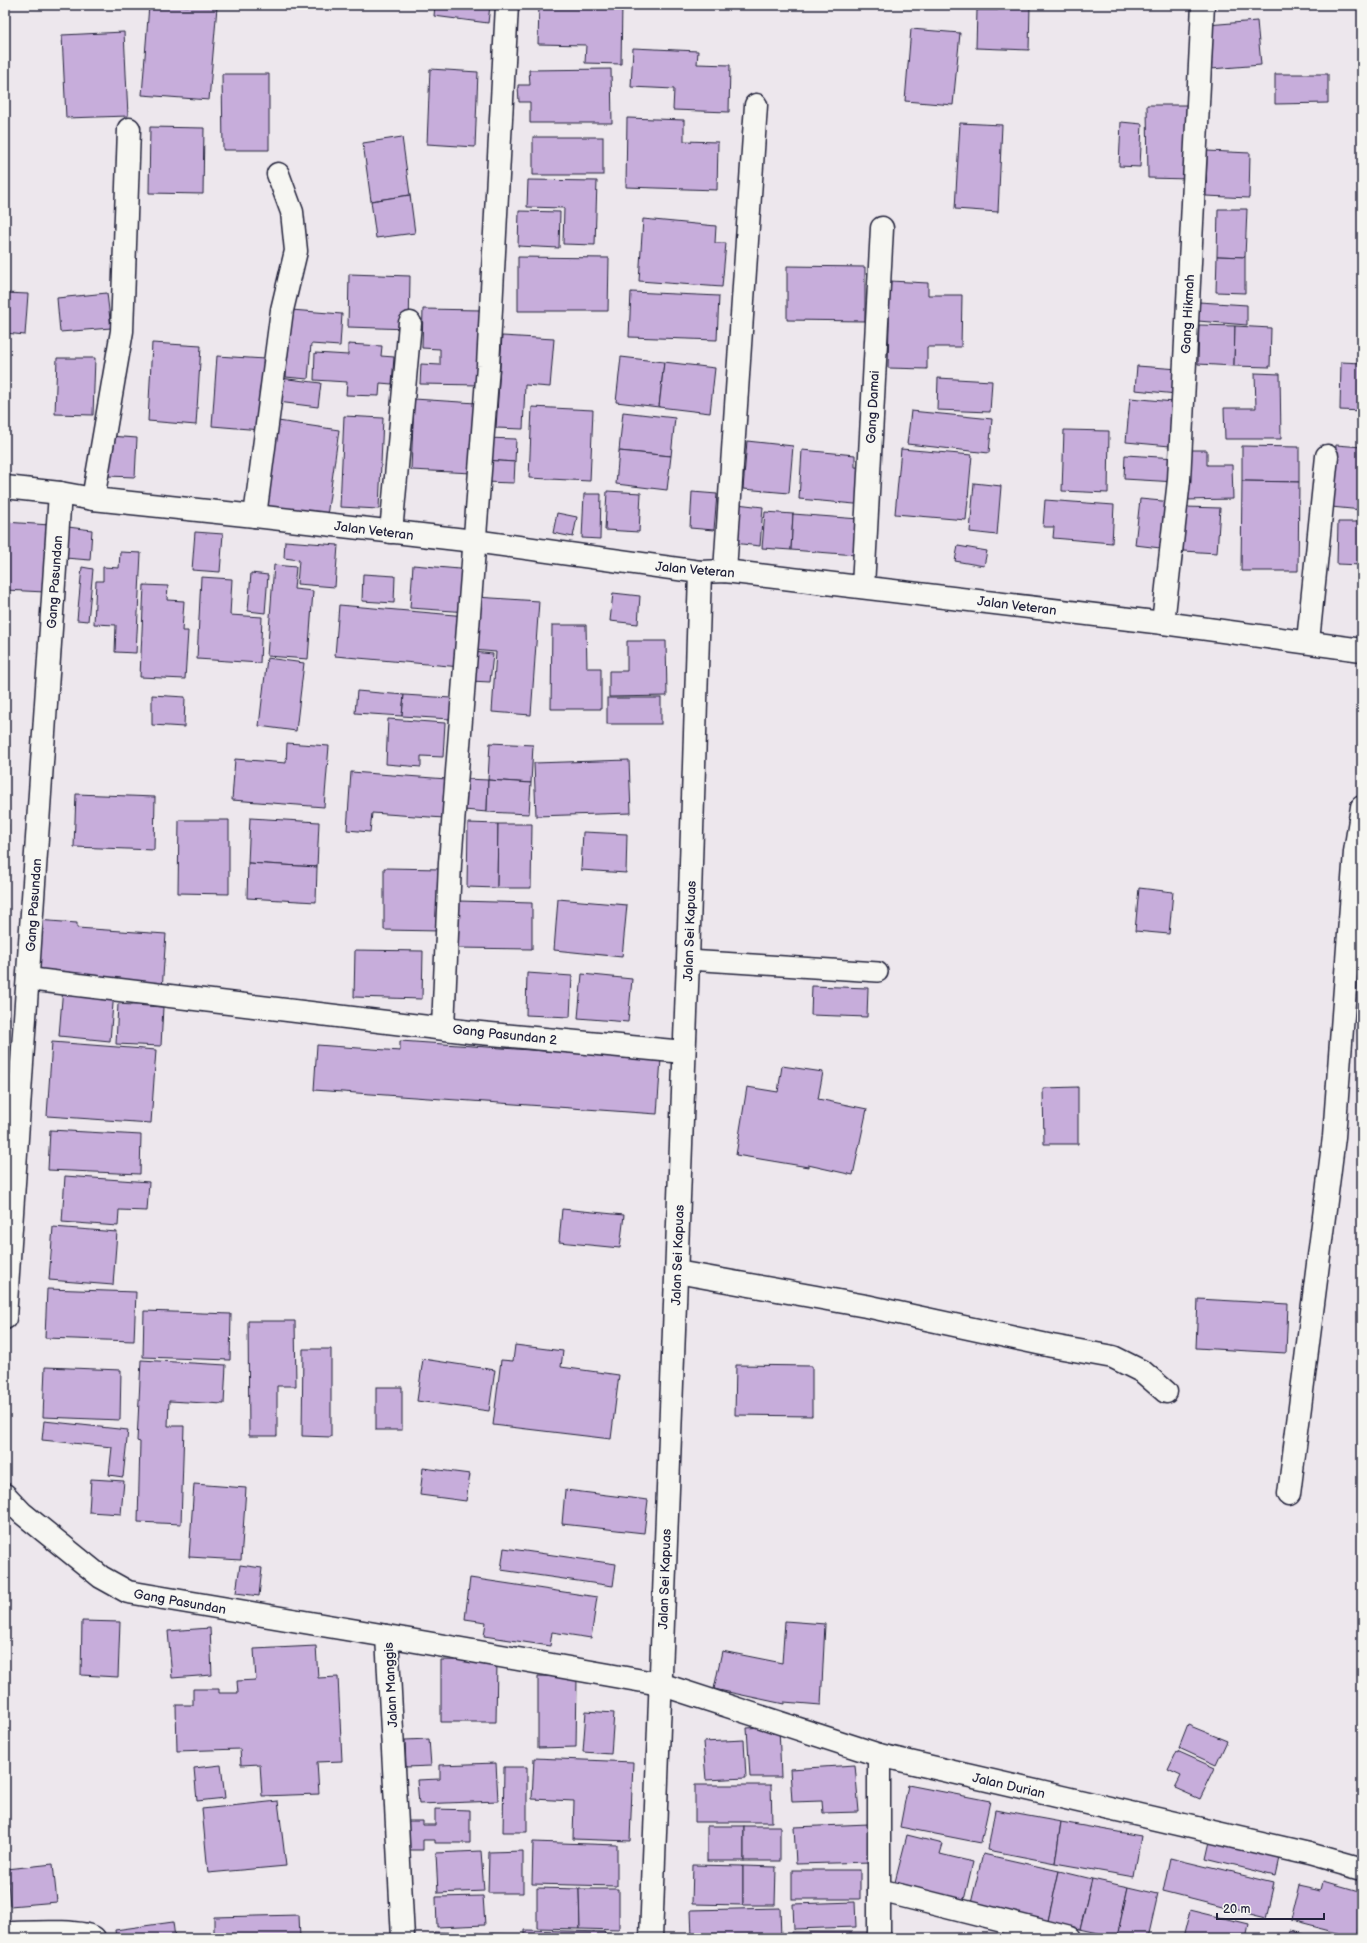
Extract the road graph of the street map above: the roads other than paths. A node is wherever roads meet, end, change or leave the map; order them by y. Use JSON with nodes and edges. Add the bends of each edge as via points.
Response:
{"nodes":[{"id":1,"x":507,"y":5,"type":"edge"},
{"id":2,"x":1203,"y":5,"type":"edge"},
{"id":3,"x":756,"y":105,"type":"dead end"},
{"id":4,"x":129,"y":129,"type":"dead end"},
{"id":5,"x":278,"y":174,"type":"dead end"},
{"id":6,"x":882,"y":228,"type":"dead end"},
{"id":7,"x":410,"y":323,"type":"dead end"},
{"id":8,"x":1327,"y":456,"type":"dead end"},
{"id":9,"x":5,"y":487,"type":"edge"},
{"id":10,"x":60,"y":493,"type":"junction"},
{"id":11,"x":93,"y":499,"type":"junction"},
{"id":12,"x":254,"y":516,"type":"junction"},
{"id":13,"x":391,"y":532,"type":"junction"},
{"id":14,"x":474,"y":541,"type":"junction"},
{"id":15,"x":725,"y":571,"type":"junction"},
{"id":16,"x":700,"y":572,"type":"junction"},
{"id":17,"x":863,"y":587,"type":"junction"},
{"id":18,"x":1163,"y":623,"type":"junction"},
{"id":19,"x":1308,"y":641,"type":"junction"},
{"id":20,"x":1362,"y":650,"type":"edge"},
{"id":21,"x":1362,"y":807,"type":"edge"},
{"id":22,"x":688,"y":960,"type":"junction"},
{"id":23,"x":878,"y":972,"type":"dead end"},
{"id":24,"x":28,"y":979,"type":"junction"},
{"id":25,"x":443,"y":1028,"type":"junction"},
{"id":26,"x":684,"y":1052,"type":"junction"},
{"id":27,"x":677,"y":1272,"type":"junction"},
{"id":28,"x":5,"y":1318,"type":"edge"},
{"id":29,"x":1166,"y":1392,"type":"dead end"},
{"id":30,"x":1289,"y":1494,"type":"dead end"},
{"id":31,"x":5,"y":1495,"type":"edge"},
{"id":32,"x":387,"y":1636,"type":"junction"},
{"id":33,"x":660,"y":1684,"type":"junction"},
{"id":34,"x":879,"y":1755,"type":"junction"},
{"id":35,"x":1362,"y":1869,"type":"edge"},
{"id":36,"x":879,"y":1890,"type":"junction"},
{"id":37,"x":5,"y":1933,"type":"edge"},
{"id":38,"x":94,"y":1938,"type":"edge"},
{"id":39,"x":403,"y":1938,"type":"edge"},
{"id":40,"x":651,"y":1938,"type":"edge"},
{"id":41,"x":879,"y":1938,"type":"edge"},
{"id":42,"x":1070,"y":1938,"type":"edge"}],
"edges":[{"from":1,"to":14,"type":"street","name":"Gang Pasundan 2","via":[[488,366]]},
{"from":2,"to":18,"type":"street","name":"Gang Hikmah","via":[[1179,480]]},
{"from":3,"to":15,"type":"street"},
{"from":4,"to":11,"type":"street","via":[[122,331]]},
{"from":5,"to":12,"type":"street","via":[[292,212],[296,251],[282,310]]},
{"from":6,"to":17,"type":"street","name":"Gang Damai"},
{"from":7,"to":13,"type":"street"},
{"from":8,"to":19,"type":"street"},
{"from":9,"to":10,"type":"street","name":"Jalan Veteran"},
{"from":10,"to":11,"type":"street","name":"Jalan Veteran"},
{"from":10,"to":24,"type":"street","name":"Gang Pasundan"},
{"from":11,"to":12,"type":"street","name":"Jalan Veteran"},
{"from":12,"to":13,"type":"street","name":"Jalan Veteran"},
{"from":13,"to":14,"type":"street","name":"Jalan Veteran"},
{"from":14,"to":16,"type":"street","name":"Jalan Veteran"},
{"from":14,"to":25,"type":"street","name":"Gang Pasundan 2","via":[[450,863]]},
{"from":15,"to":16,"type":"street","name":"Jalan Veteran"},
{"from":15,"to":17,"type":"street","name":"Jalan Veteran"},
{"from":16,"to":22,"type":"street","name":"Jalan Sei Kapuas"},
{"from":17,"to":18,"type":"street","name":"Jalan Veteran"},
{"from":18,"to":19,"type":"street","name":"Jalan Veteran"},
{"from":19,"to":20,"type":"street","name":"Jalan Veteran"},
{"from":21,"to":30,"type":"street","via":[[1355,852],[1334,1137]]},
{"from":22,"to":23,"type":"lane"},
{"from":22,"to":26,"type":"street","name":"Jalan Sei Kapuas"},
{"from":24,"to":25,"type":"street"},
{"from":24,"to":28,"type":"street","name":"Gang Pasundan"},
{"from":25,"to":26,"type":"street","name":"Gang Pasundan 2"},
{"from":26,"to":27,"type":"street","name":"Jalan Sei Kapuas"},
{"from":27,"to":29,"type":"street","via":[[866,1306],[1052,1346],[1113,1356],[1143,1372]]},
{"from":27,"to":33,"type":"street","name":"Jalan Sei Kapuas"},
{"from":31,"to":32,"type":"street","name":"Gang Pasundan","via":[[22,1513],[101,1577],[128,1592]]},
{"from":32,"to":33,"type":"street","name":"Jalan Manggis"},
{"from":32,"to":39,"type":"street","name":"Jalan Manggis"},
{"from":33,"to":34,"type":"street","name":"Jalan Durian"},
{"from":33,"to":40,"type":"street","name":"Jalan Sei Kapuas"},
{"from":34,"to":35,"type":"street","name":"Jalan Durian","via":[[1309,1854]]},
{"from":34,"to":36,"type":"street"},
{"from":36,"to":41,"type":"street"},
{"from":36,"to":42,"type":"street"},
{"from":37,"to":38,"type":"street","via":[[74,1933],[91,1935]]}]}
